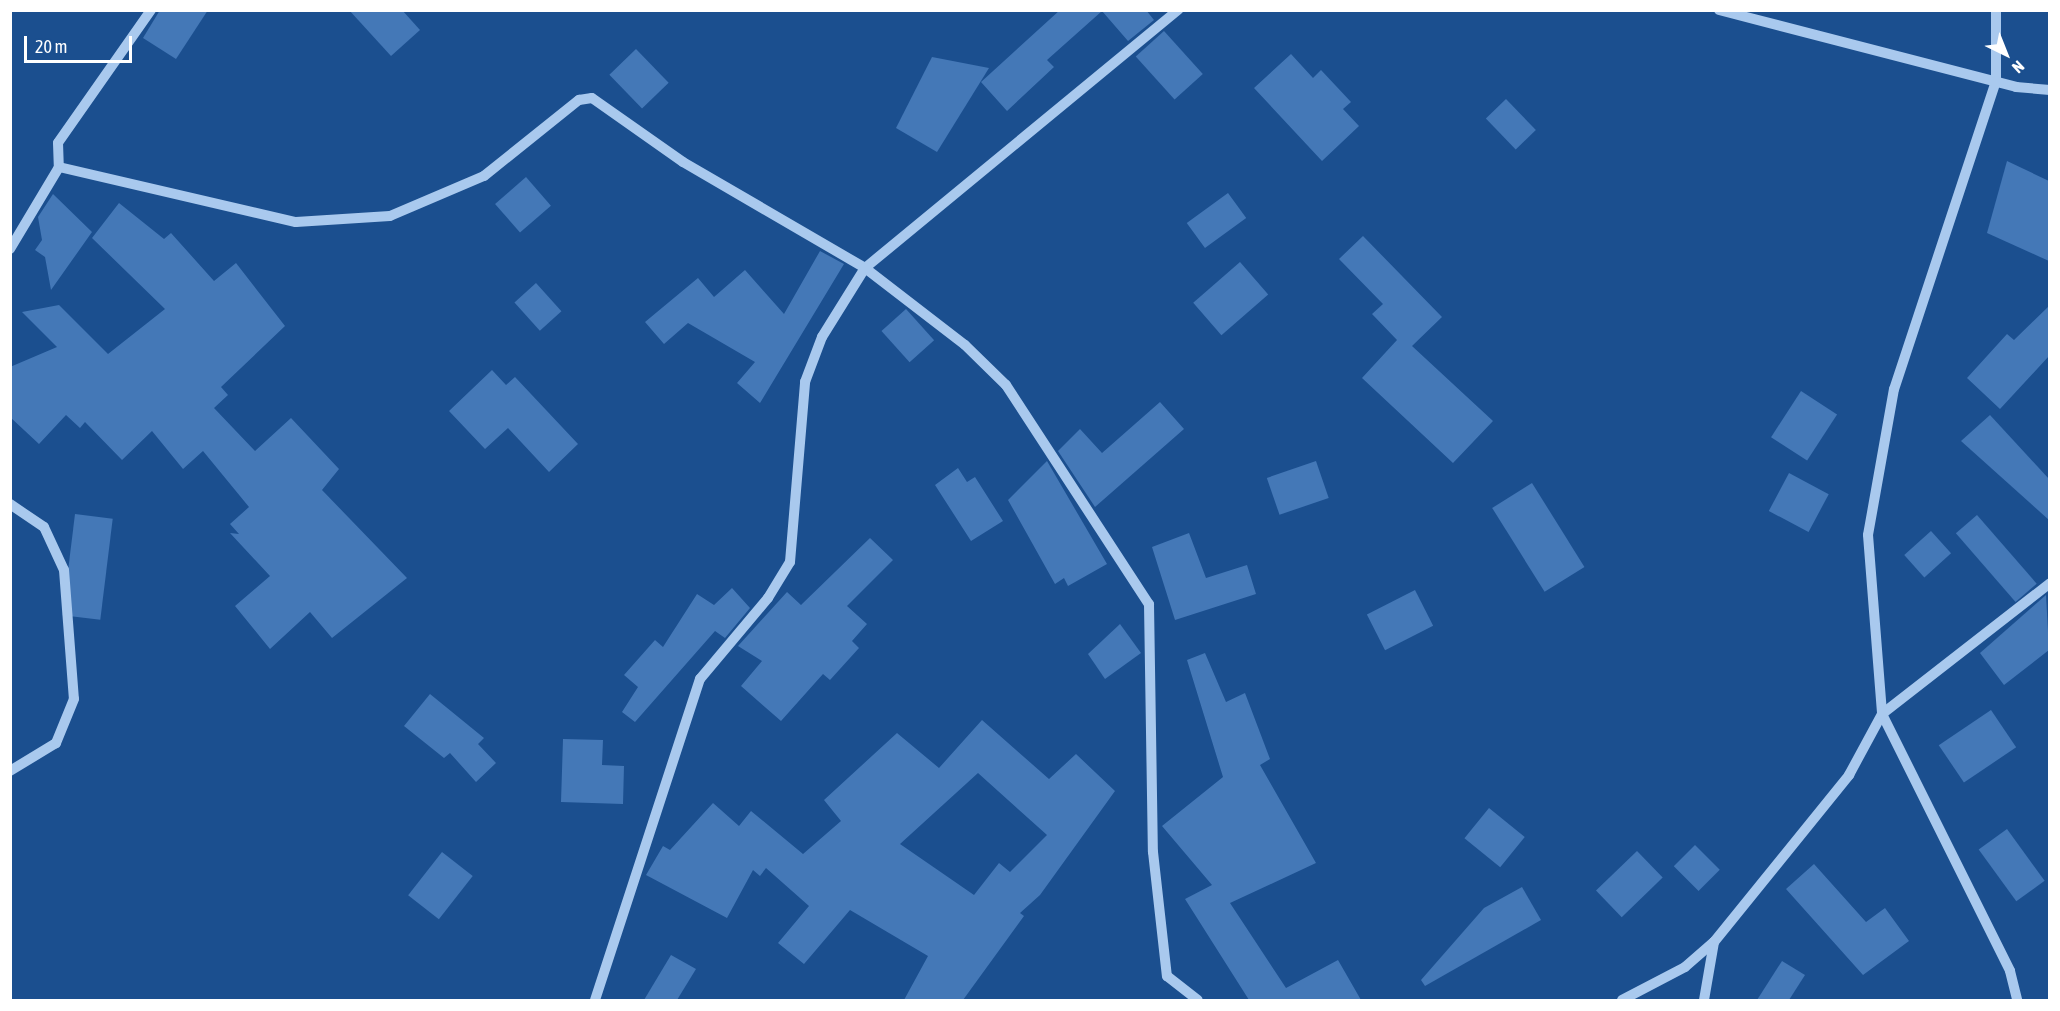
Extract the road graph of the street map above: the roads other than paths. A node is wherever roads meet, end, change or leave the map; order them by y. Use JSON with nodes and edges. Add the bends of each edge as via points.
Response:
{"nodes":[{"id":1,"x":151,"y":10,"type":"edge"},
{"id":2,"x":1178,"y":10,"type":"edge"},
{"id":3,"x":1719,"y":10,"type":"edge"},
{"id":4,"x":1996,"y":10,"type":"edge"},
{"id":5,"x":1996,"y":81,"type":"junction"},
{"id":6,"x":2049,"y":90,"type":"edge"},
{"id":7,"x":59,"y":167,"type":"junction"},
{"id":8,"x":10,"y":249,"type":"edge"},
{"id":9,"x":866,"y":268,"type":"junction"},
{"id":10,"x":10,"y":504,"type":"edge"},
{"id":11,"x":2049,"y":583,"type":"edge"},
{"id":12,"x":1882,"y":714,"type":"junction"},
{"id":13,"x":10,"y":771,"type":"edge"},
{"id":14,"x":1714,"y":942,"type":"junction"},
{"id":15,"x":595,"y":1000,"type":"edge"},
{"id":16,"x":1198,"y":1000,"type":"edge"},
{"id":17,"x":1622,"y":1000,"type":"edge"},
{"id":18,"x":1704,"y":1000,"type":"edge"},
{"id":19,"x":2017,"y":1000,"type":"edge"}],
"edges":[{"from":1,"to":7,"type":"street","via":[[58,143]]},
{"from":2,"to":9,"type":"street"},
{"from":3,"to":5,"type":"street"},
{"from":4,"to":5,"type":"street"},
{"from":5,"to":6,"type":"street"},
{"from":5,"to":12,"type":"street","via":[[1894,389],[1876,467],[1868,535]]},
{"from":7,"to":8,"type":"street"},
{"from":7,"to":9,"type":"street","via":[[296,222],[390,216],[484,176],[579,100],[592,98],[683,162]]},
{"from":9,"to":15,"type":"street","via":[[822,337],[805,382],[790,562],[768,598],[700,680]]},
{"from":9,"to":16,"type":"street","via":[[965,345],[1006,385],[1149,604],[1153,852],[1167,976]]},
{"from":10,"to":13,"type":"street","via":[[44,527],[64,570],[74,699],[56,743]]},
{"from":11,"to":12,"type":"street"},
{"from":12,"to":14,"type":"street","via":[[1849,775]]},
{"from":12,"to":19,"type":"street","via":[[2010,971]]},
{"from":14,"to":17,"type":"street","via":[[1685,967]]},
{"from":14,"to":18,"type":"street"}]}
